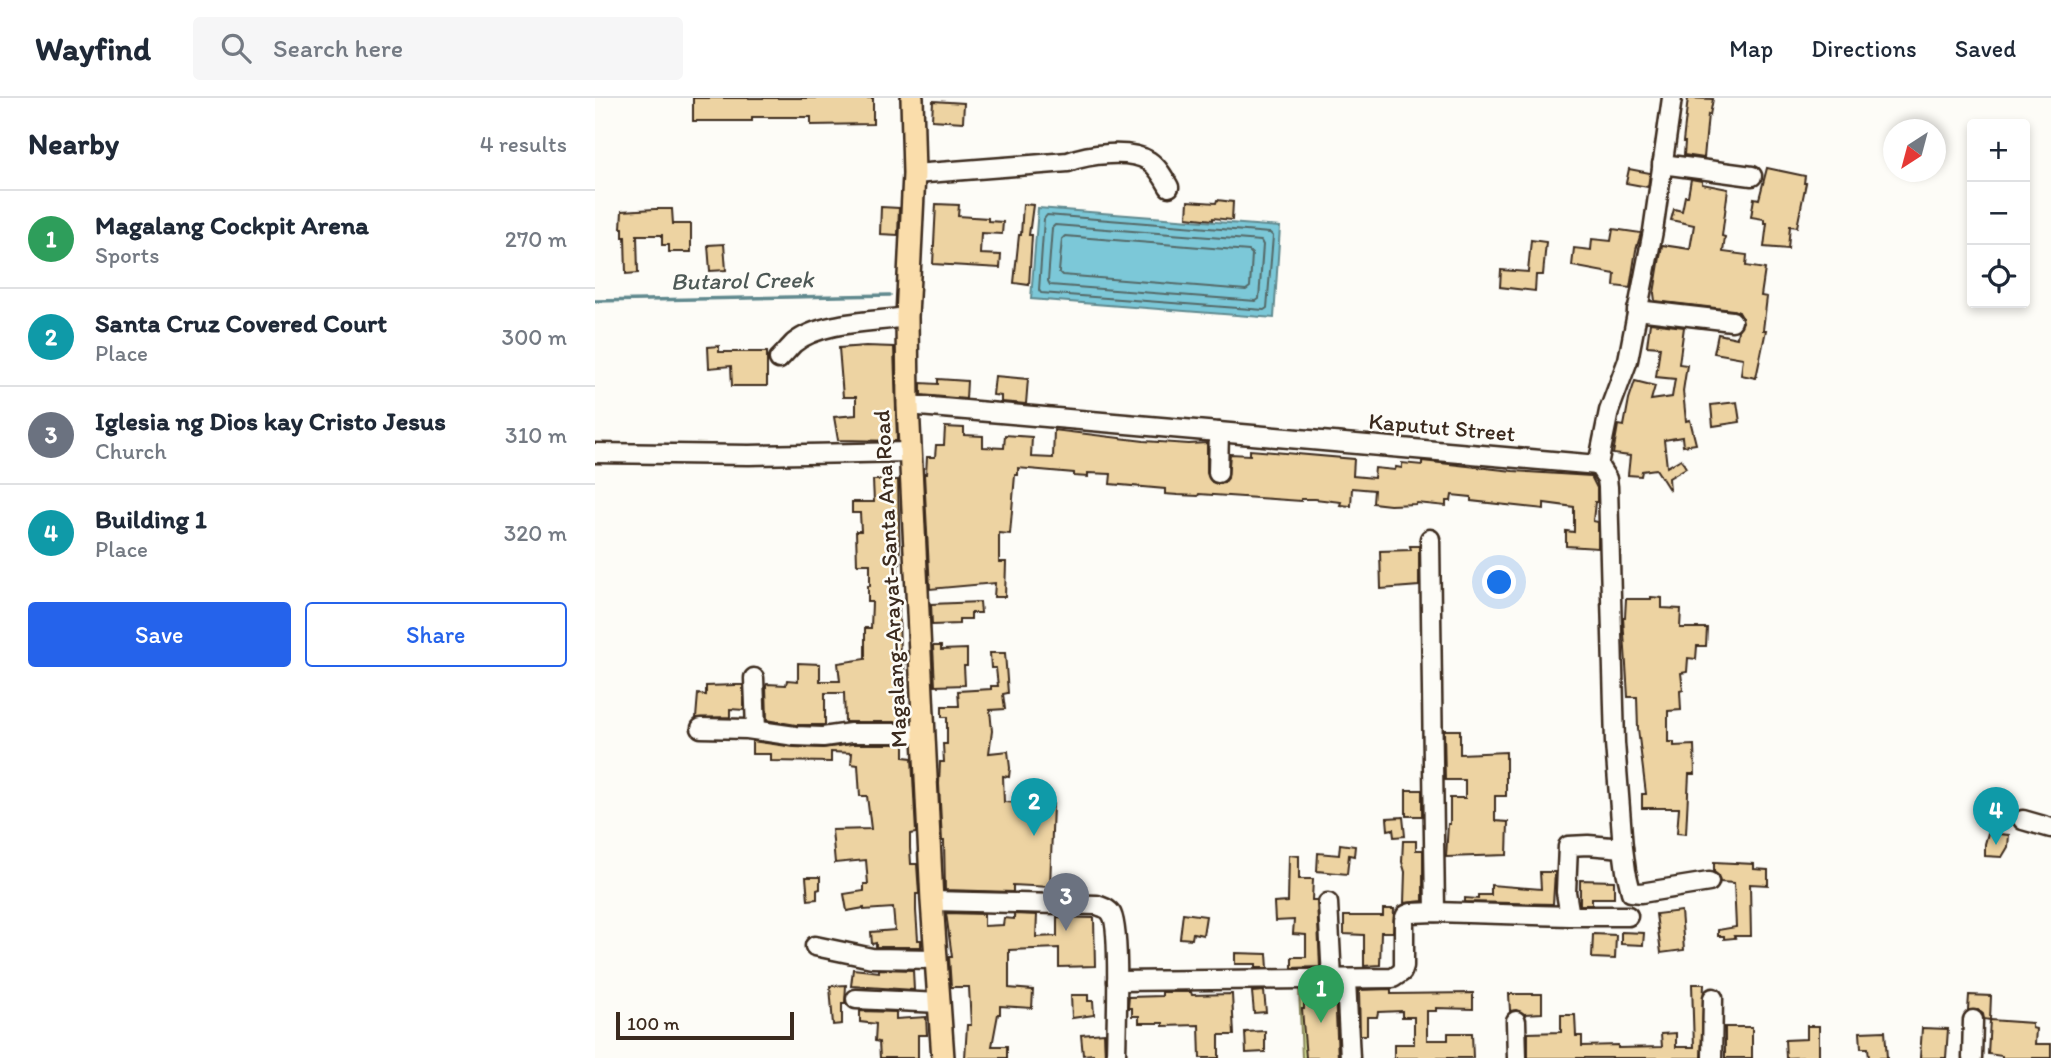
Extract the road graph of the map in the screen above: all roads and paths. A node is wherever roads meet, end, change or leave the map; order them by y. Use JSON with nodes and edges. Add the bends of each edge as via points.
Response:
{"nodes":[{"id":1,"x":912,"y":98,"type":"edge"},
{"id":2,"x":1672,"y":98,"type":"edge"},
{"id":3,"x":1663,"y":164,"type":"junction"},
{"id":4,"x":914,"y":174,"type":"junction"},
{"id":5,"x":1752,"y":176,"type":"dead end"},
{"id":6,"x":1169,"y":187,"type":"dead end"},
{"id":7,"x":1637,"y":310,"type":"junction"},
{"id":8,"x":907,"y":317,"type":"junction"},
{"id":9,"x":1732,"y":321,"type":"dead end"},
{"id":10,"x":779,"y":359,"type":"dead end"},
{"id":11,"x":908,"y":405,"type":"junction"},
{"id":12,"x":1219,"y":432,"type":"junction"},
{"id":13,"x":910,"y":452,"type":"junction"},
{"id":14,"x":595,"y":453,"type":"edge"},
{"id":15,"x":1598,"y":465,"type":"junction"},
{"id":16,"x":1218,"y":473,"type":"dead end"},
{"id":17,"x":1430,"y":539,"type":"dead end"},
{"id":18,"x":754,"y":678,"type":"dead end"},
{"id":19,"x":701,"y":728,"type":"dead end"},
{"id":20,"x":756,"y":730,"type":"junction"},
{"id":21,"x":924,"y":733,"type":"junction"},
{"id":22,"x":2024,"y":820,"type":"dead end"},
{"id":23,"x":2051,"y":828,"type":"edge"},
{"id":24,"x":1623,"y":848,"type":"junction"},
{"id":25,"x":1709,"y":882,"type":"dead end"},
{"id":26,"x":932,"y":901,"type":"junction"},
{"id":27,"x":1328,"y":903,"type":"dead end"},
{"id":28,"x":1435,"y":912,"type":"junction"},
{"id":29,"x":1570,"y":916,"type":"junction"},
{"id":30,"x":1628,"y":916,"type":"dead end"},
{"id":31,"x":815,"y":946,"type":"dead end"},
{"id":32,"x":936,"y":958,"type":"junction"},
{"id":33,"x":1339,"y":980,"type":"junction"},
{"id":34,"x":1117,"y":981,"type":"junction"},
{"id":35,"x":1713,"y":998,"type":"dead end"},
{"id":36,"x":856,"y":999,"type":"dead end"},
{"id":37,"x":940,"y":1003,"type":"junction"},
{"id":38,"x":1973,"y":1020,"type":"dead end"},
{"id":39,"x":1516,"y":1021,"type":"dead end"},
{"id":40,"x":943,"y":1058,"type":"edge"},
{"id":41,"x":1116,"y":1058,"type":"edge"},
{"id":42,"x":1350,"y":1058,"type":"edge"},
{"id":43,"x":1517,"y":1058,"type":"edge"},
{"id":44,"x":1712,"y":1058,"type":"edge"},
{"id":45,"x":1972,"y":1058,"type":"edge"}],
"edges":[{"from":1,"to":4,"type":"main road","name":"Magalang-Arayat-Santa Ana Road"},
{"from":2,"to":3,"type":"street"},
{"from":3,"to":5,"type":"street"},
{"from":3,"to":7,"type":"street"},
{"from":4,"to":6,"type":"street","via":[[1069,162],[1090,155],[1137,155],[1151,162]]},
{"from":4,"to":8,"type":"main road","name":"Magalang-Arayat-Santa Ana Road"},
{"from":7,"to":9,"type":"street"},
{"from":7,"to":15,"type":"street"},
{"from":8,"to":10,"type":"street","via":[[816,332],[796,342]]},
{"from":8,"to":11,"type":"main road","name":"Magalang-Arayat-Santa Ana Road"},
{"from":11,"to":12,"type":"street","name":"Kaputut Street"},
{"from":11,"to":13,"type":"main road","name":"Magalang-Arayat-Santa Ana Road"},
{"from":12,"to":15,"type":"street","name":"Kaputut Street"},
{"from":12,"to":16,"type":"street"},
{"from":13,"to":14,"type":"street"},
{"from":13,"to":21,"type":"main road","name":"Magalang-Arayat-Santa Ana Road"},
{"from":15,"to":24,"type":"street","via":[[1608,487],[1615,743]]},
{"from":17,"to":28,"type":"street"},
{"from":18,"to":20,"type":"street"},
{"from":19,"to":20,"type":"street"},
{"from":20,"to":21,"type":"street","via":[[823,737]]},
{"from":21,"to":26,"type":"main road","name":"Magalang-Arayat-Santa Ana Road"},
{"from":22,"to":23,"type":"street"},
{"from":24,"to":25,"type":"street","via":[[1631,892]]},
{"from":24,"to":29,"type":"street","via":[[1568,846]]},
{"from":26,"to":32,"type":"main road","name":"Magalang-Arayat-Santa Ana Road"},
{"from":26,"to":34,"type":"street","via":[[1105,907],[1114,918]]},
{"from":27,"to":33,"type":"street"},
{"from":28,"to":29,"type":"street"},
{"from":28,"to":33,"type":"street","via":[[1411,913],[1403,920],[1404,966],[1398,975]]},
{"from":29,"to":30,"type":"street"},
{"from":31,"to":32,"type":"street","via":[[872,958]]},
{"from":32,"to":37,"type":"main road","name":"Magalang-Arayat-Santa Ana Road"},
{"from":33,"to":34,"type":"street"},
{"from":33,"to":42,"type":"street"},
{"from":34,"to":41,"type":"street"},
{"from":35,"to":44,"type":"street"},
{"from":36,"to":37,"type":"street"},
{"from":37,"to":40,"type":"main road","name":"Magalang-Arayat-Santa Ana Road"},
{"from":38,"to":45,"type":"street"},
{"from":39,"to":43,"type":"street"}]}
